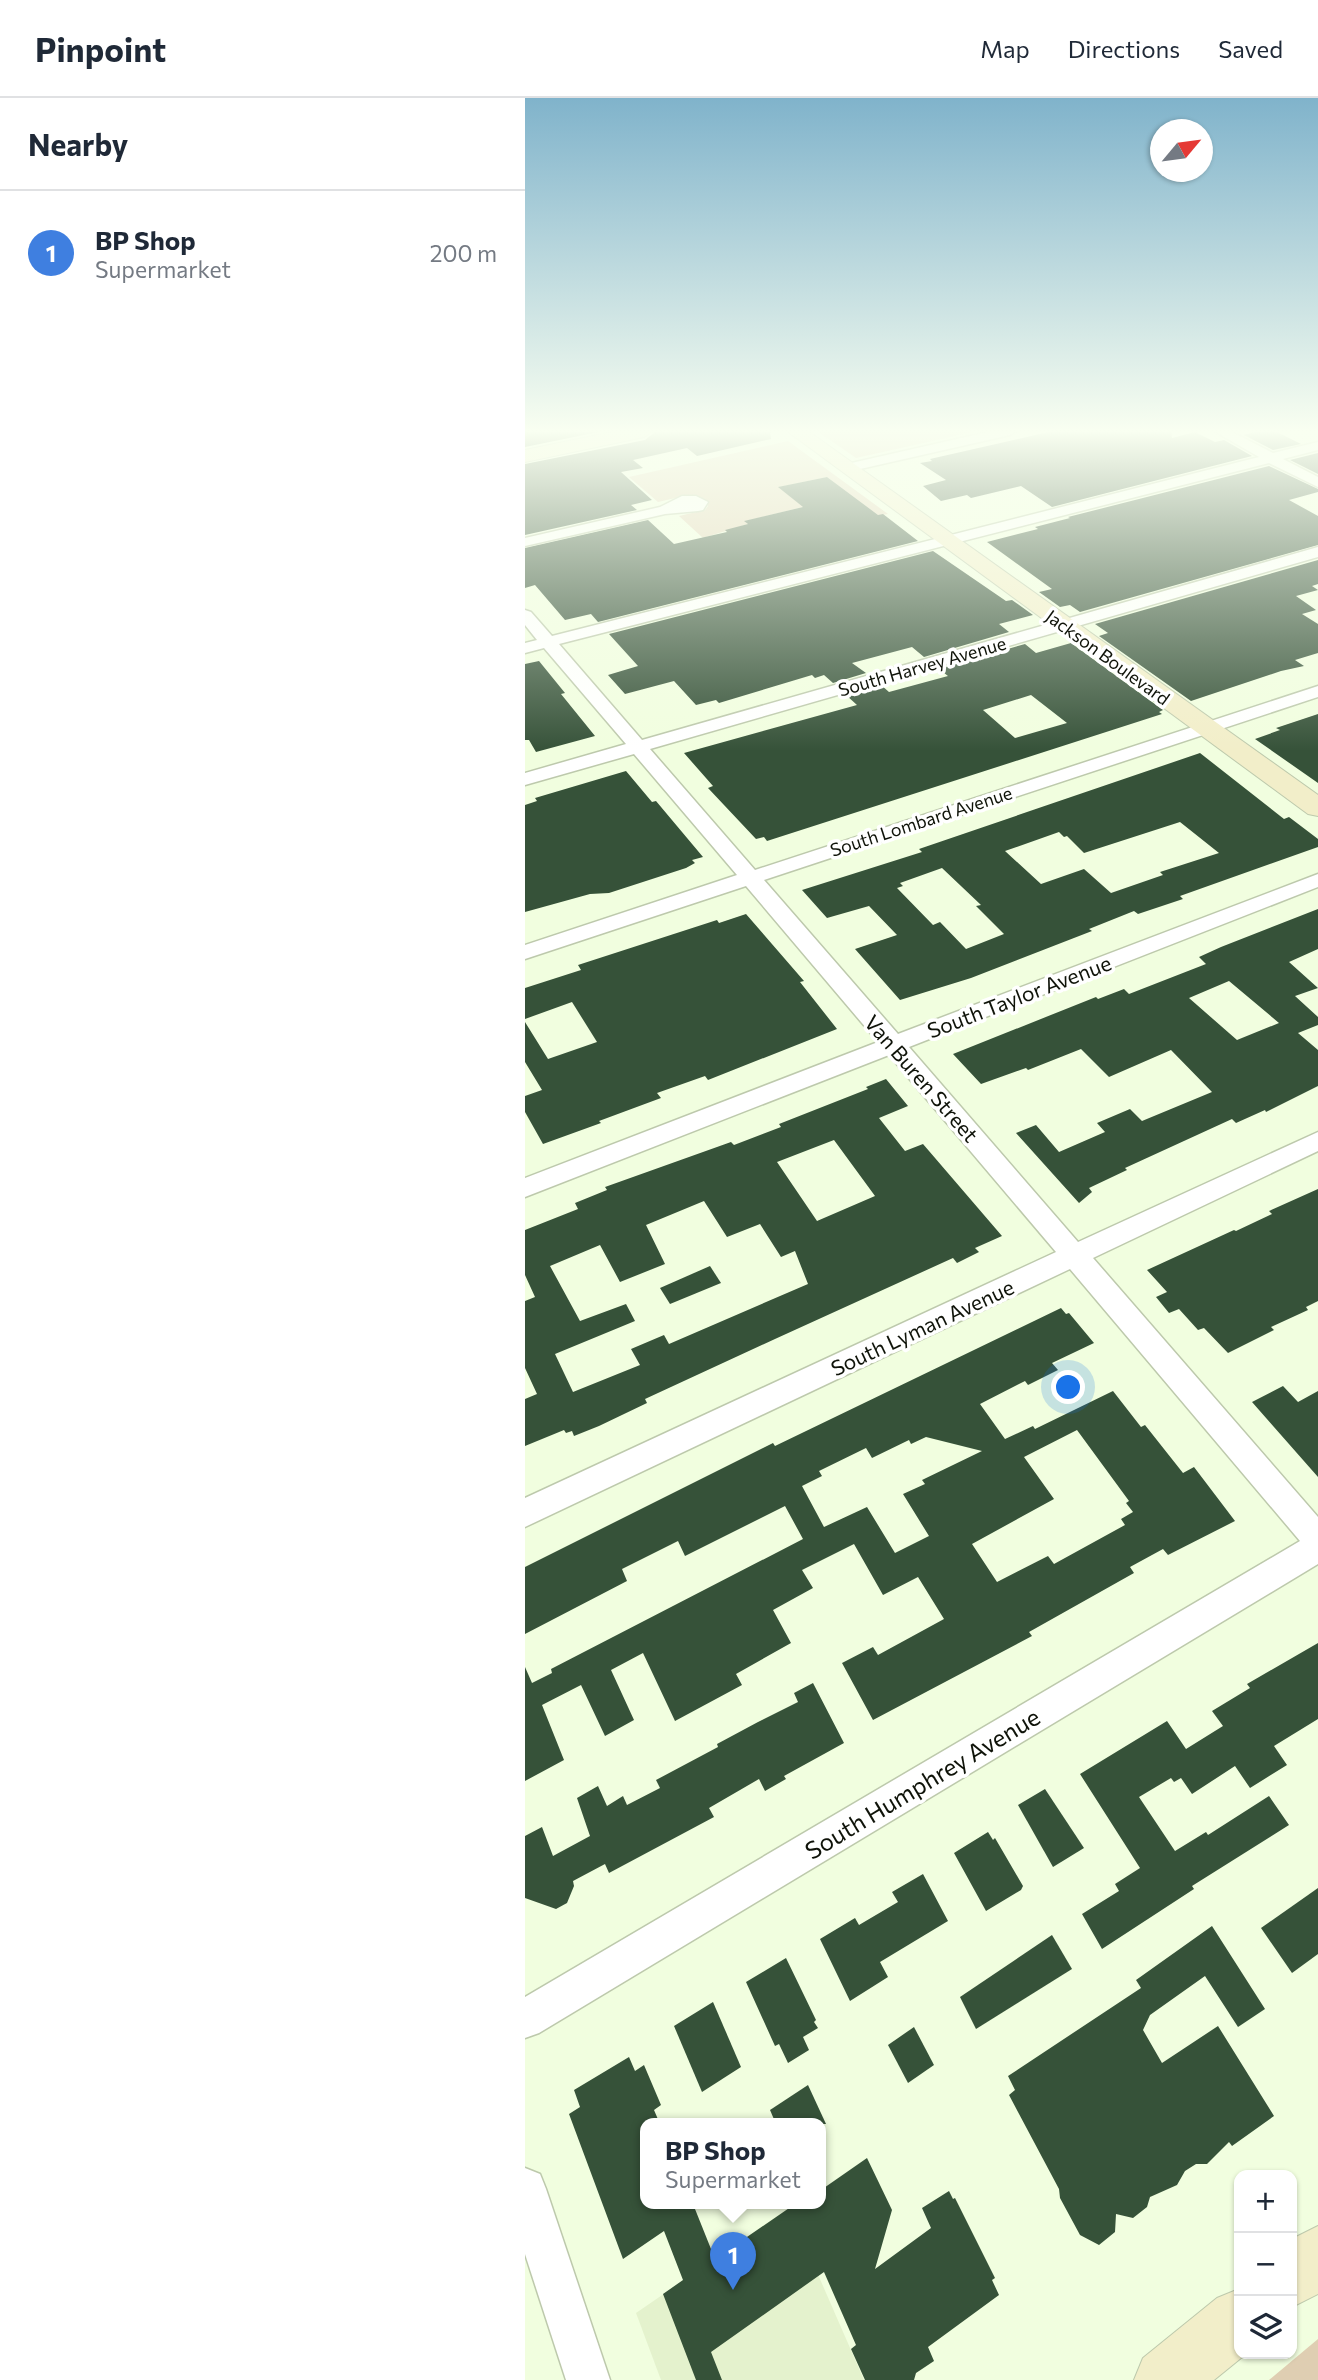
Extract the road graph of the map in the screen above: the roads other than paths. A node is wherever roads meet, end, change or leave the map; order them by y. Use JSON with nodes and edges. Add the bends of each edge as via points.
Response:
{"nodes":[{"id":1,"x":545,"y":537,"type":"edge"},
{"id":2,"x":942,"y":537,"type":"edge"},
{"id":3,"x":961,"y":537,"type":"edge"},
{"id":4,"x":947,"y":541,"type":"junction"},
{"id":5,"x":525,"y":542,"type":"edge"},
{"id":6,"x":1318,"y":552,"type":"edge"},
{"id":7,"x":525,"y":615,"type":"edge"},
{"id":8,"x":1064,"y":625,"type":"junction"},
{"id":9,"x":537,"y":645,"type":"edge"},
{"id":10,"x":1318,"y":691,"type":"edge"},
{"id":11,"x":1206,"y":728,"type":"junction"},
{"id":12,"x":638,"y":747,"type":"junction"},
{"id":13,"x":525,"y":779,"type":"edge"},
{"id":14,"x":1318,"y":808,"type":"edge"},
{"id":15,"x":750,"y":878,"type":"junction"},
{"id":16,"x":1318,"y":880,"type":"edge"},
{"id":17,"x":525,"y":952,"type":"edge"},
{"id":18,"x":893,"y":1045,"type":"junction"},
{"id":19,"x":1318,"y":1141,"type":"edge"},
{"id":20,"x":525,"y":1188,"type":"edge"},
{"id":21,"x":1075,"y":1256,"type":"junction"},
{"id":22,"x":525,"y":1513,"type":"edge"},
{"id":23,"x":1318,"y":1540,"type":"edge"},
{"id":24,"x":1318,"y":1547,"type":"edge"},
{"id":25,"x":525,"y":2019,"type":"edge"},
{"id":26,"x":525,"y":2189,"type":"edge"},
{"id":27,"x":1318,"y":2256,"type":"edge"},
{"id":28,"x":1297,"y":2273,"type":"edge"},
{"id":29,"x":1234,"y":2324,"type":"edge"},
{"id":30,"x":588,"y":2380,"type":"edge"},
{"id":31,"x":1165,"y":2380,"type":"edge"}],
"edges":[{"from":1,"to":5,"type":"street"},
{"from":2,"to":4,"type":"street","name":"Jackson Boulevard"},
{"from":3,"to":4,"type":"street"},
{"from":4,"to":8,"type":"street","name":"Jackson Boulevard"},
{"from":4,"to":9,"type":"street"},
{"from":6,"to":8,"type":"street","name":"South Harvey Avenue"},
{"from":7,"to":9,"type":"street","name":"Van Buren Street"},
{"from":8,"to":11,"type":"street","name":"Jackson Boulevard"},
{"from":8,"to":12,"type":"street","name":"South Harvey Avenue"},
{"from":9,"to":12,"type":"street","name":"Van Buren Street"},
{"from":10,"to":11,"type":"street","name":"South Lombard Avenue"},
{"from":11,"to":14,"type":"street","name":"Jackson Boulevard"},
{"from":11,"to":15,"type":"street","name":"South Lombard Avenue"},
{"from":12,"to":13,"type":"street","name":"South Harvey Avenue"},
{"from":12,"to":15,"type":"street","name":"Van Buren Street"},
{"from":15,"to":17,"type":"street","name":"South Lombard Avenue"},
{"from":15,"to":18,"type":"street","name":"Van Buren Street"},
{"from":16,"to":18,"type":"street","name":"South Taylor Avenue"},
{"from":18,"to":20,"type":"street","name":"South Taylor Avenue"},
{"from":18,"to":21,"type":"street","name":"Van Buren Street"},
{"from":19,"to":21,"type":"street","name":"South Lyman Avenue"},
{"from":21,"to":22,"type":"street","name":"South Lyman Avenue"},
{"from":21,"to":23,"type":"street","name":"Van Buren Street"},
{"from":24,"to":25,"type":"street","name":"South Humphrey Avenue"},
{"from":26,"to":30,"type":"street"},
{"from":27,"to":28,"type":"street"},
{"from":29,"to":31,"type":"street"}]}
